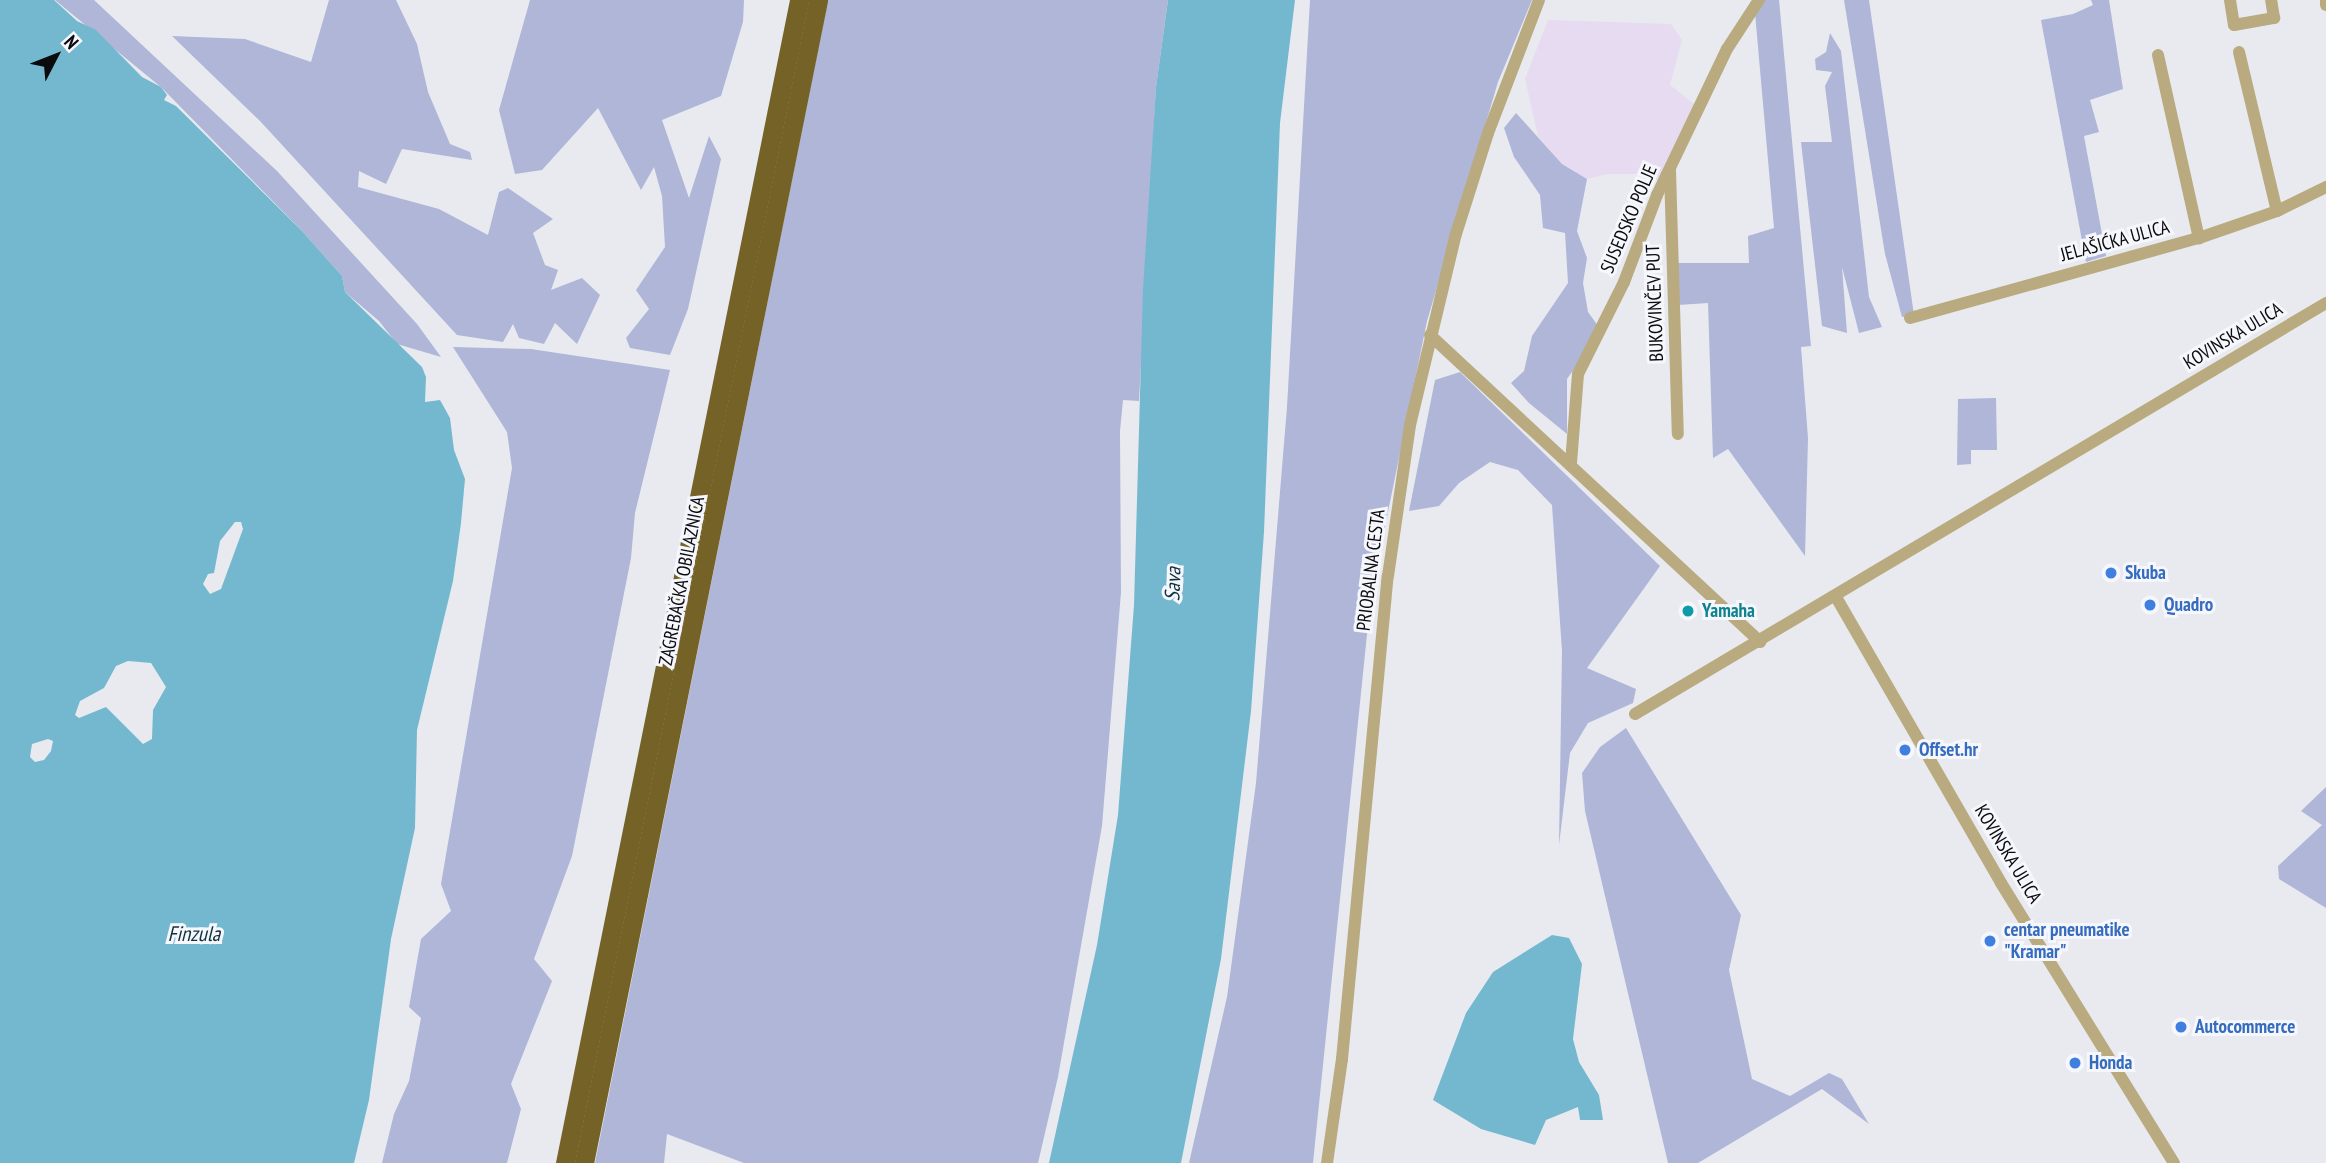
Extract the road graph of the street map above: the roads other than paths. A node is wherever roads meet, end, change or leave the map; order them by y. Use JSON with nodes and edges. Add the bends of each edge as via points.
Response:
{"nodes":[{"id":1,"x":799,"y":0,"type":"edge"},
{"id":2,"x":818,"y":0,"type":"edge"},
{"id":3,"x":1538,"y":0,"type":"edge"},
{"id":4,"x":1759,"y":0,"type":"edge"},
{"id":5,"x":2230,"y":0,"type":"edge"},
{"id":6,"x":2271,"y":0,"type":"edge"},
{"id":7,"x":2239,"y":52,"type":"dead end"},
{"id":8,"x":2158,"y":55,"type":"dead end"},
{"id":9,"x":1670,"y":170,"type":"junction"},
{"id":10,"x":2326,"y":187,"type":"edge"},
{"id":11,"x":2277,"y":211,"type":"junction"},
{"id":12,"x":2199,"y":238,"type":"junction"},
{"id":13,"x":2326,"y":303,"type":"edge"},
{"id":14,"x":1910,"y":318,"type":"dead end"},
{"id":15,"x":1430,"y":335,"type":"junction"},
{"id":16,"x":1678,"y":434,"type":"dead end"},
{"id":17,"x":1571,"y":463,"type":"junction"},
{"id":18,"x":1836,"y":597,"type":"junction"},
{"id":19,"x":1760,"y":642,"type":"junction"},
{"id":20,"x":1635,"y":714,"type":"dead end"},
{"id":21,"x":565,"y":1163,"type":"edge"},
{"id":22,"x":584,"y":1163,"type":"edge"},
{"id":23,"x":1327,"y":1163,"type":"edge"},
{"id":24,"x":2174,"y":1163,"type":"edge"}],
"edges":[{"from":1,"to":21,"type":"highway","name":"ZAGREBAČKA OBILAZNICA"},
{"from":2,"to":22,"type":"highway","name":"ZAGREBAČKA OBILAZNICA"},
{"from":3,"to":15,"type":"street","name":"PRIOBALNA CESTA","via":[[1488,134]]},
{"from":4,"to":9,"type":"street","name":"SUSEDSKO POLJE","via":[[1727,49]]},
{"from":5,"to":6,"type":"street","via":[[2234,25],[2274,18]]},
{"from":7,"to":11,"type":"street"},
{"from":8,"to":12,"type":"street"},
{"from":9,"to":16,"type":"street","name":"BUKOVINČEV PUT"},
{"from":9,"to":17,"type":"street","name":"SUSEDSKO POLJE","via":[[1624,282],[1578,374]]},
{"from":10,"to":11,"type":"street","name":"JELAŠIĆKA ULICA"},
{"from":11,"to":12,"type":"street","name":"JELAŠIĆKA ULICA"},
{"from":12,"to":14,"type":"street","name":"JELAŠIĆKA ULICA"},
{"from":13,"to":18,"type":"street","name":"KOVINSKA ULICA"},
{"from":15,"to":17,"type":"street"},
{"from":15,"to":23,"type":"street","name":"PRIOBALNA CESTA","via":[[1410,425],[1388,576],[1343,1046]]},
{"from":17,"to":19,"type":"street"},
{"from":18,"to":19,"type":"street","name":"KOVINSKA ULICA"},
{"from":18,"to":24,"type":"street","name":"KOVINSKA ULICA","via":[[2001,883]]},
{"from":19,"to":20,"type":"street","name":"KOVINSKA ULICA"}]}
